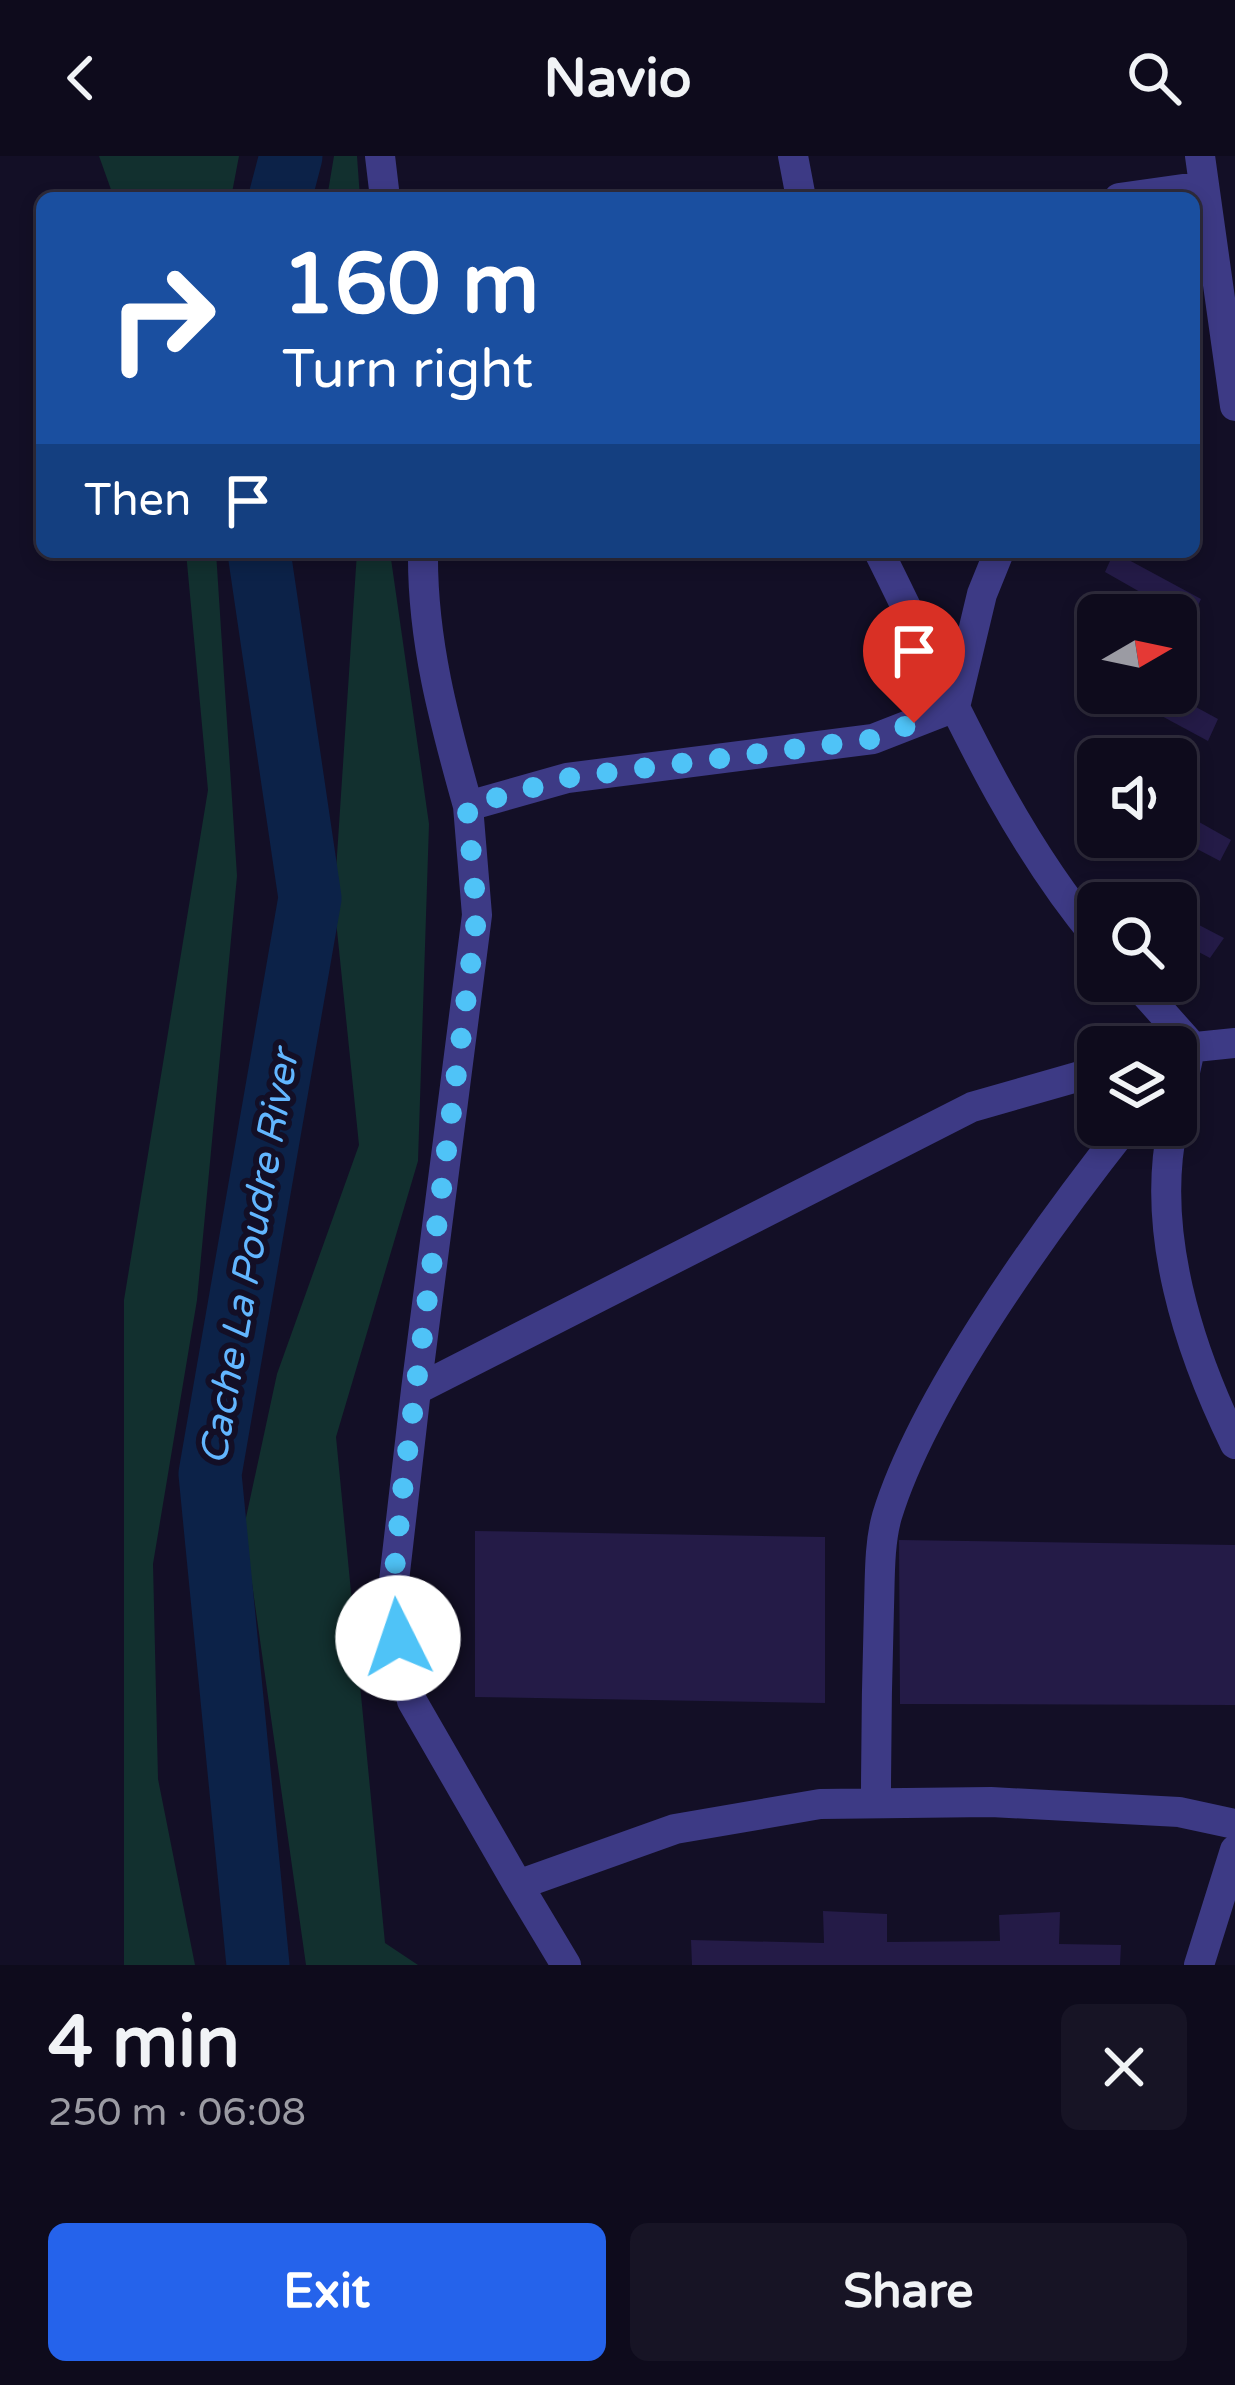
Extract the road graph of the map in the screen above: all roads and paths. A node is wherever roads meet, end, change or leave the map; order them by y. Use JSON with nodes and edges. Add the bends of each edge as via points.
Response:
{"nodes":[{"id":1,"x":380,"y":156,"type":"edge"},
{"id":2,"x":794,"y":156,"type":"edge"},
{"id":3,"x":1202,"y":171,"type":"edge"},
{"id":4,"x":384,"y":192,"type":"edge"},
{"id":5,"x":800,"y":192,"type":"edge"},
{"id":6,"x":1137,"y":192,"type":"edge"},
{"id":7,"x":1235,"y":406,"type":"edge"},
{"id":8,"x":423,"y":558,"type":"edge"},
{"id":9,"x":882,"y":558,"type":"edge"},
{"id":10,"x":997,"y":558,"type":"edge"},
{"id":11,"x":955,"y":707,"type":"junction"},
{"id":12,"x":467,"y":806,"type":"junction"},
{"id":13,"x":1077,"y":914,"type":"edge"},
{"id":14,"x":1235,"y":1043,"type":"edge"},
{"id":15,"x":1197,"y":1049,"type":"edge"},
{"id":16,"x":1077,"y":1077,"type":"edge"},
{"id":17,"x":1113,"y":1146,"type":"edge"},
{"id":18,"x":1172,"y":1146,"type":"edge"},
{"id":19,"x":416,"y":1390,"type":"junction"},
{"id":20,"x":1235,"y":1444,"type":"edge"},
{"id":21,"x":877,"y":1800,"type":"junction"},
{"id":22,"x":1235,"y":1824,"type":"edge"},
{"id":23,"x":1235,"y":1850,"type":"edge"},
{"id":24,"x":518,"y":1886,"type":"junction"},
{"id":25,"x":566,"y":1965,"type":"edge"},
{"id":26,"x":1199,"y":1965,"type":"edge"}],
"edges":[{"from":1,"to":4,"type":"lane"},
{"from":2,"to":5,"type":"lane"},
{"from":3,"to":6,"type":"lane"},
{"from":3,"to":7,"type":"lane"},
{"from":8,"to":12,"type":"lane","via":[[437,700]]},
{"from":9,"to":11,"type":"lane"},
{"from":10,"to":11,"type":"lane"},
{"from":11,"to":12,"type":"lane","via":[[873,739],[567,778]]},
{"from":11,"to":13,"type":"lane"},
{"from":12,"to":19,"type":"lane","via":[[477,915]]},
{"from":14,"to":15,"type":"lane"},
{"from":16,"to":19,"type":"lane","via":[[972,1107]]},
{"from":17,"to":21,"type":"lane","via":[[961,1366],[886,1519]]},
{"from":18,"to":20,"type":"lane","via":[[1168,1214],[1185,1318]]},
{"from":19,"to":24,"type":"lane","via":[[391,1606],[412,1701]]},
{"from":21,"to":22,"type":"lane","via":[[1180,1812]]},
{"from":21,"to":24,"type":"lane","via":[[675,1828]]},
{"from":23,"to":26,"type":"lane"},
{"from":24,"to":25,"type":"lane"}]}
